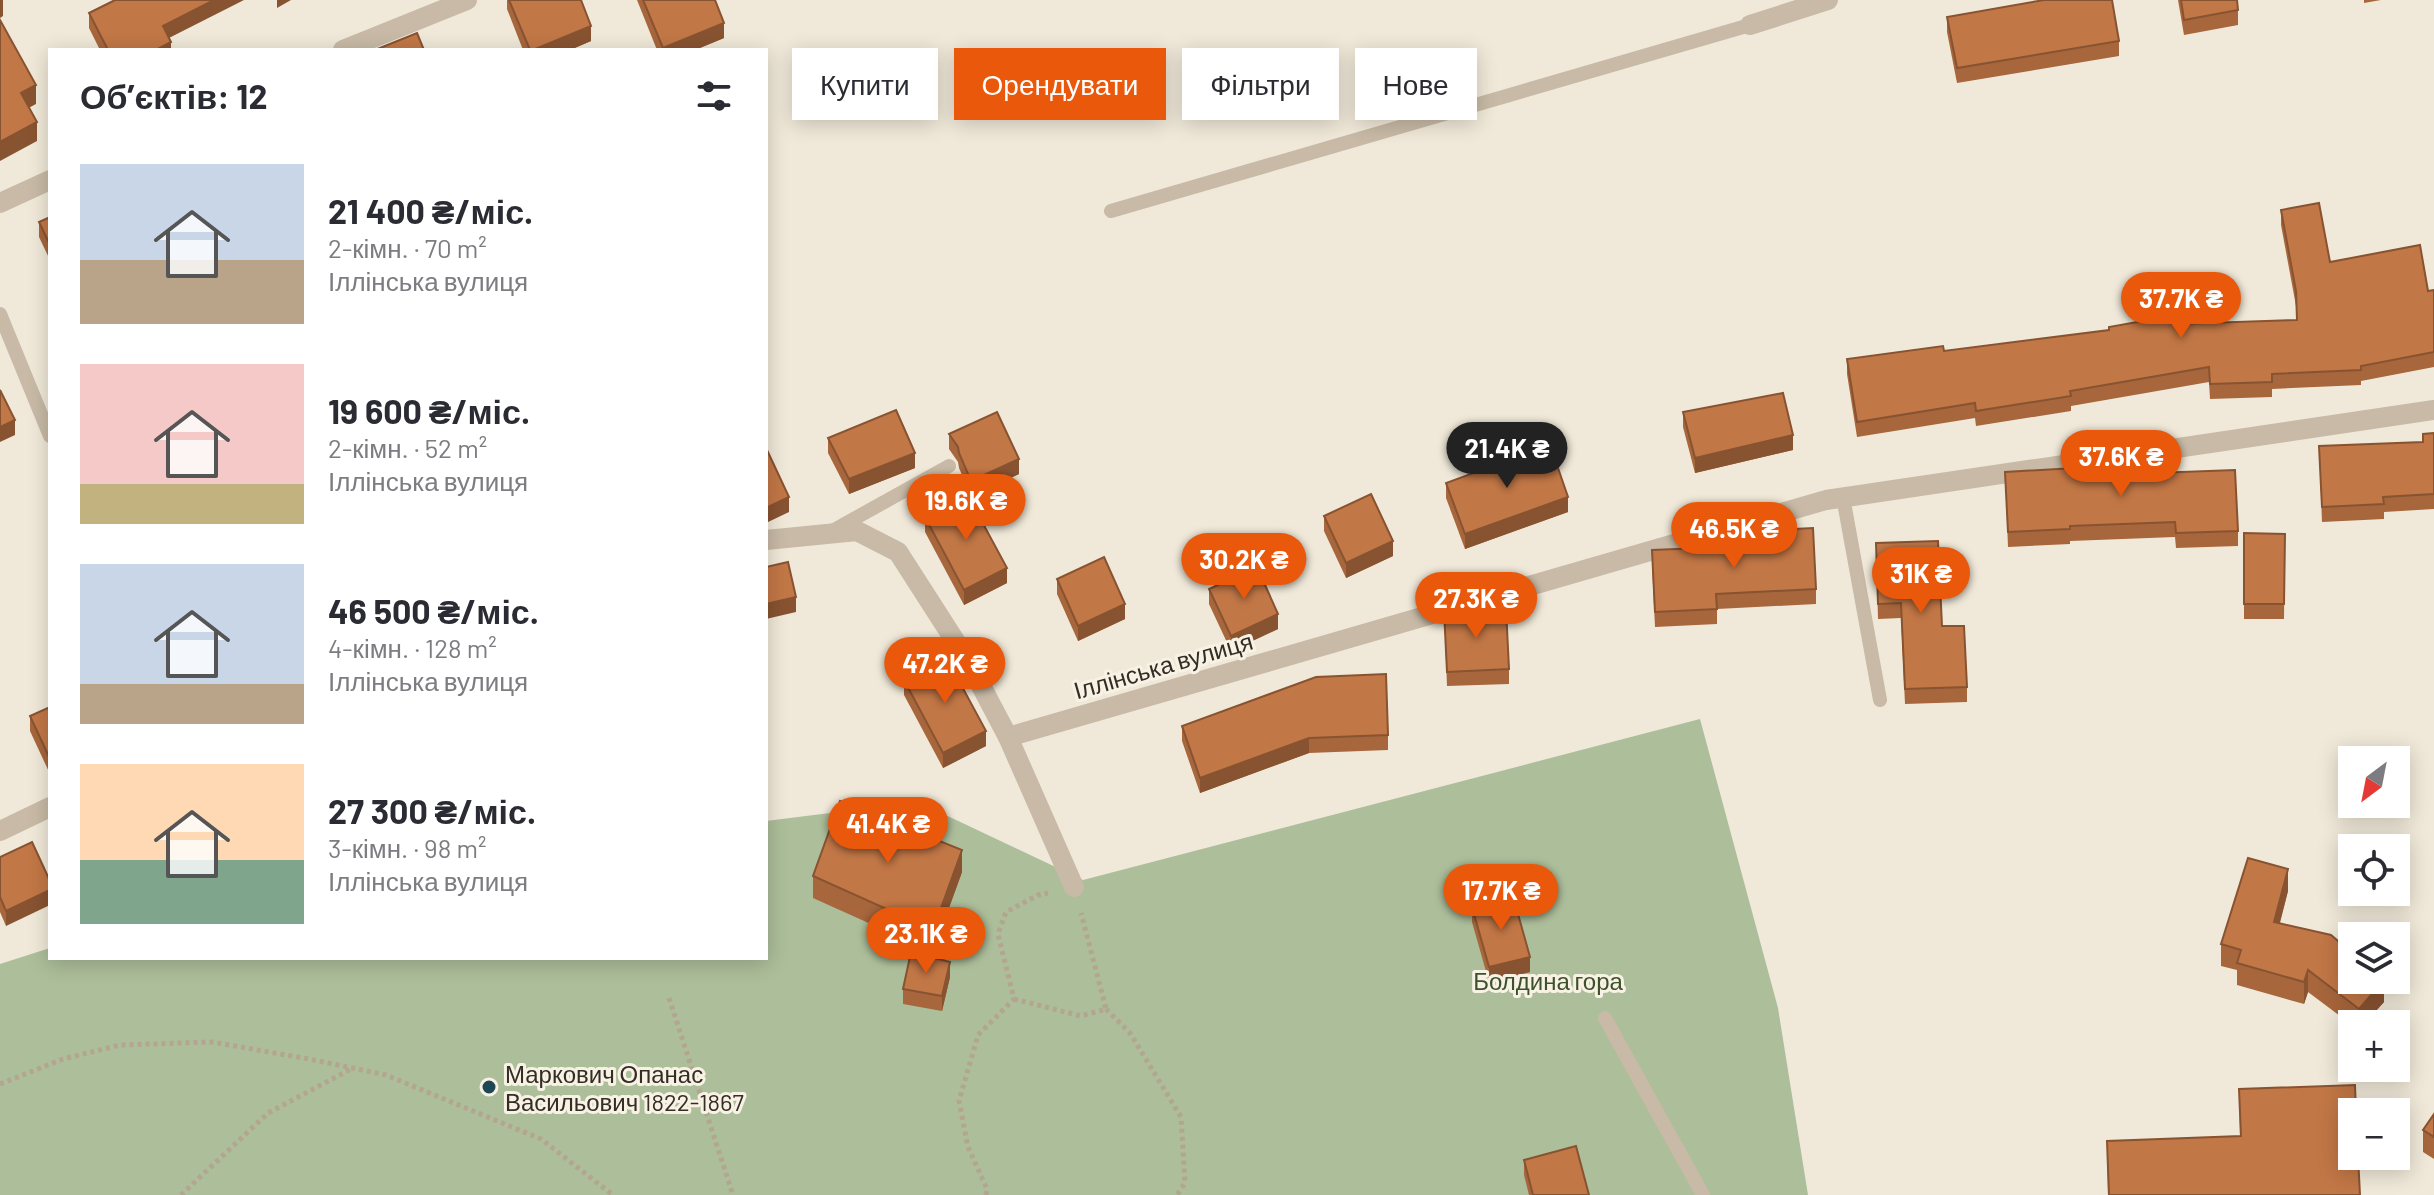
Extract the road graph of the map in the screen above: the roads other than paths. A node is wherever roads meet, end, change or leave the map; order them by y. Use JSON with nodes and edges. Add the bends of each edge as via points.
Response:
{"nodes":[{"id":1,"x":467,"y":0,"type":"edge"},
{"id":2,"x":1828,"y":0,"type":"edge"},
{"id":3,"x":1750,"y":25,"type":"joint"},
{"id":4,"x":348,"y":48,"type":"edge"},
{"id":5,"x":48,"y":181,"type":"edge"},
{"id":6,"x":0,"y":203,"type":"edge"},
{"id":7,"x":1111,"y":211,"type":"dead end"},
{"id":8,"x":0,"y":314,"type":"edge"},
{"id":9,"x":2430,"y":410,"type":"edge"},
{"id":10,"x":48,"y":431,"type":"edge"},
{"id":11,"x":949,"y":466,"type":"dead end"},
{"id":12,"x":1843,"y":497,"type":"junction"},
{"id":13,"x":827,"y":534,"type":"junction"},
{"id":14,"x":768,"y":540,"type":"edge"},
{"id":15,"x":1880,"y":700,"type":"dead end"},
{"id":16,"x":1008,"y":737,"type":"junction"},
{"id":17,"x":48,"y":808,"type":"edge"},
{"id":18,"x":0,"y":831,"type":"edge"},
{"id":19,"x":1074,"y":887,"type":"road end"},
{"id":20,"x":1605,"y":1018,"type":"dead end"},
{"id":21,"x":1703,"y":1195,"type":"edge"}],
"edges":[{"from":1,"to":4,"type":"street"},
{"from":2,"to":3,"type":"street"},
{"from":3,"to":7,"type":"lane"},
{"from":5,"to":6,"type":"street"},
{"from":8,"to":10,"type":"lane"},
{"from":9,"to":12,"type":"street","name":"Іллінська вулиця"},
{"from":11,"to":13,"type":"lane"},
{"from":12,"to":15,"type":"lane"},
{"from":12,"to":16,"type":"street","name":"Іллінська вулиця"},
{"from":13,"to":14,"type":"street"},
{"from":13,"to":16,"type":"street","via":[[857,531],[898,552],[968,661]]},
{"from":16,"to":19,"type":"street"},
{"from":17,"to":18,"type":"street"},
{"from":20,"to":21,"type":"lane"}]}
